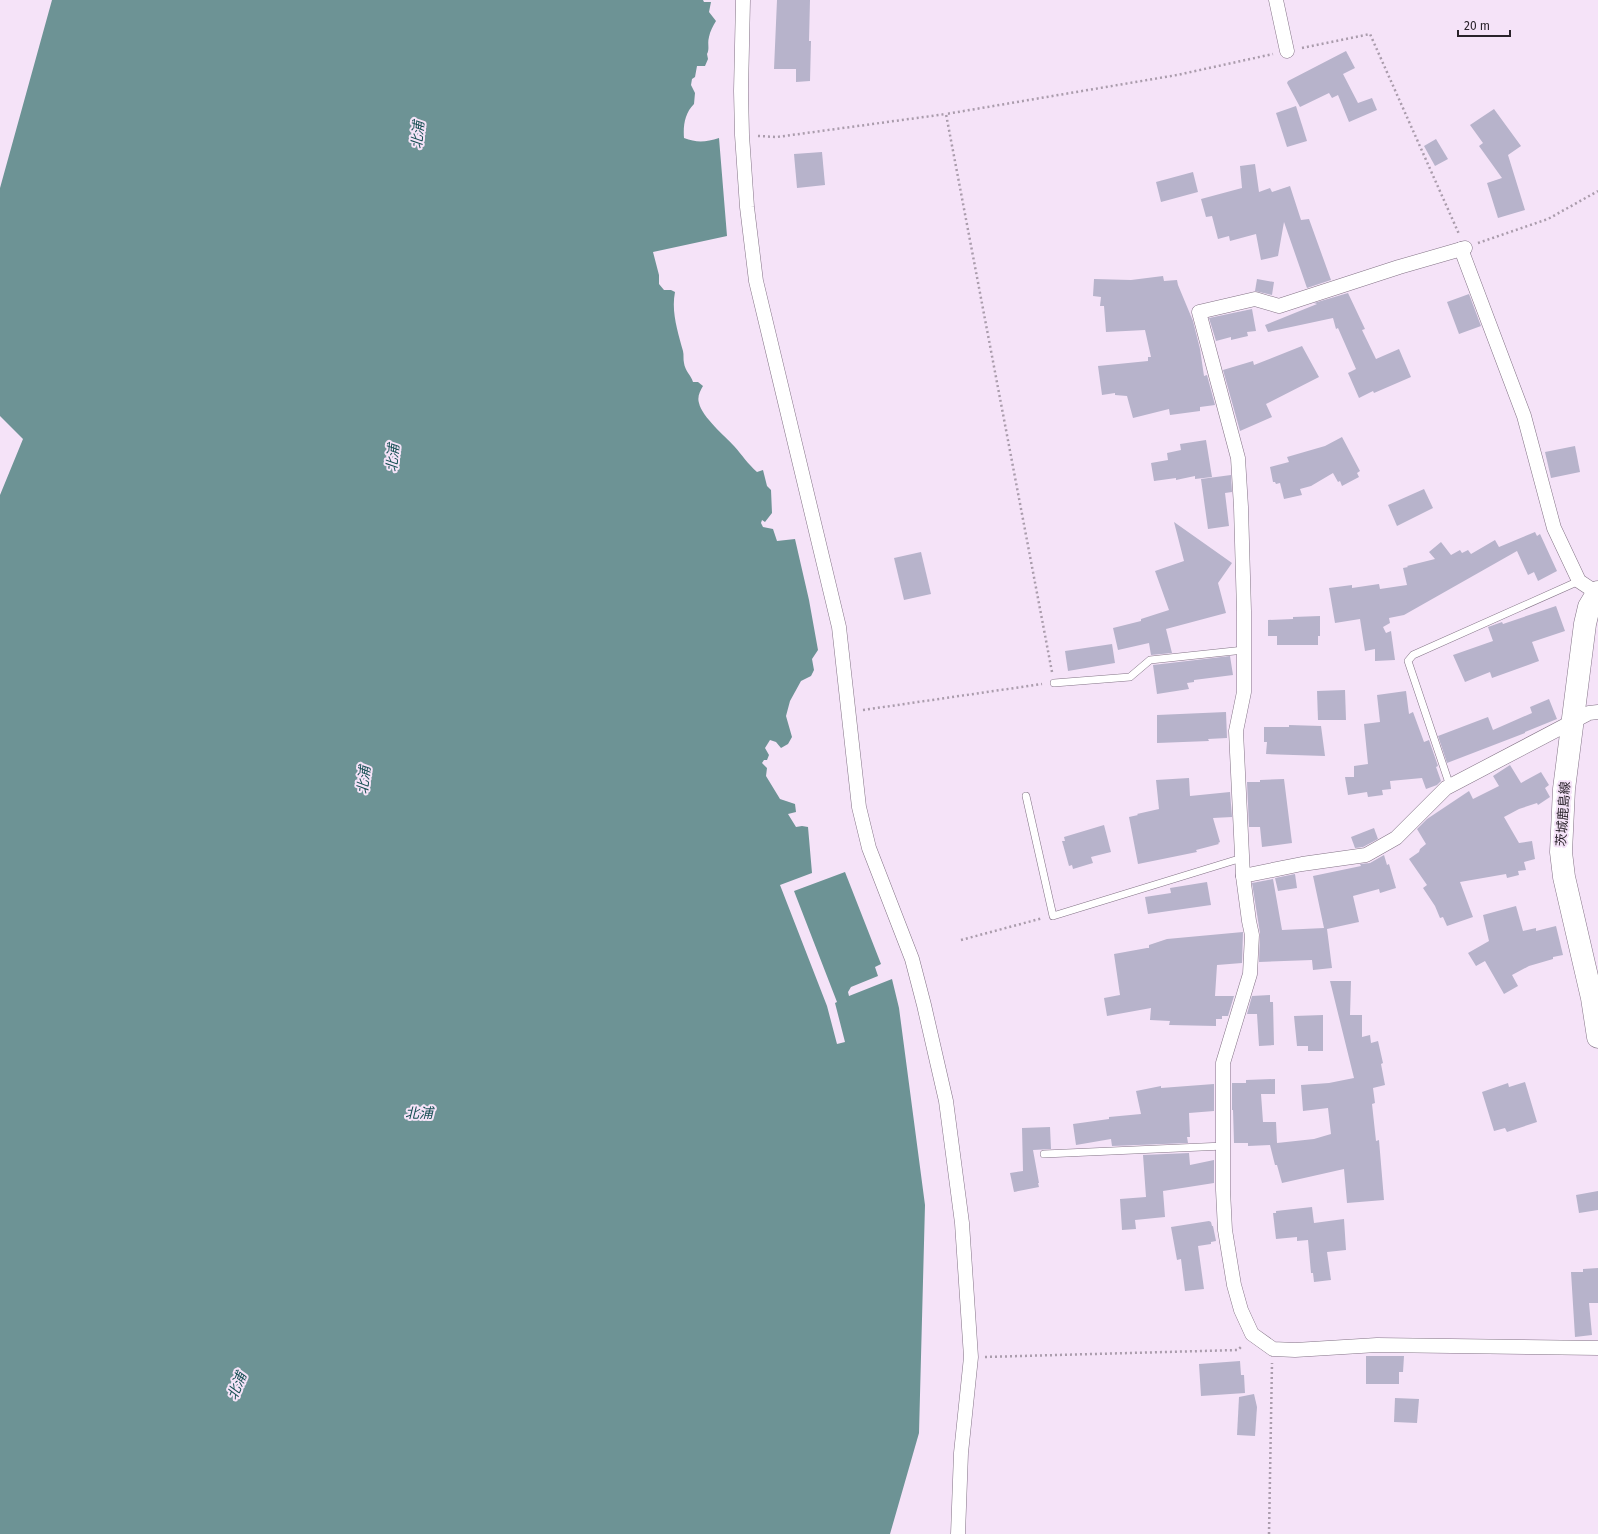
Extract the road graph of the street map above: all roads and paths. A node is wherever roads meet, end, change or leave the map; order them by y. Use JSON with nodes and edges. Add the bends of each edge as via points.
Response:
{"nodes":[{"id":1,"x":743,"y":0,"type":"edge"},
{"id":2,"x":1276,"y":0,"type":"edge"},
{"id":3,"x":1287,"y":51,"type":"junction"},
{"id":4,"x":946,"y":114,"type":"junction"},
{"id":5,"x":742,"y":135,"type":"junction"},
{"id":6,"x":1598,"y":191,"type":"edge"},
{"id":7,"x":1463,"y":249,"type":"junction"},
{"id":8,"x":1579,"y":581,"type":"junction"},
{"id":9,"x":1598,"y":592,"type":"edge"},
{"id":10,"x":1244,"y":650,"type":"junction"},
{"id":11,"x":1054,"y":683,"type":"junction"},
{"id":12,"x":848,"y":712,"type":"junction"},
{"id":13,"x":1598,"y":712,"type":"edge"},
{"id":14,"x":1573,"y":721,"type":"junction"},
{"id":15,"x":1450,"y":786,"type":"junction"},
{"id":16,"x":1026,"y":796,"type":"dead end"},
{"id":17,"x":1242,"y":858,"type":"junction"},
{"id":18,"x":1243,"y":876,"type":"junction"},
{"id":19,"x":1053,"y":916,"type":"junction"},
{"id":20,"x":961,"y":940,"type":"dead end"},
{"id":21,"x":1598,"y":1037,"type":"edge"},
{"id":22,"x":1224,"y":1146,"type":"junction"},
{"id":23,"x":1044,"y":1154,"type":"dead end"},
{"id":24,"x":1252,"y":1334,"type":"junction"},
{"id":25,"x":1598,"y":1348,"type":"edge"},
{"id":26,"x":1273,"y":1349,"type":"junction"},
{"id":27,"x":970,"y":1357,"type":"junction"},
{"id":28,"x":958,"y":1534,"type":"edge"},
{"id":29,"x":1269,"y":1534,"type":"edge"}],
"edges":[{"from":1,"to":5,"type":"street"},
{"from":2,"to":3,"type":"street"},
{"from":3,"to":4,"type":"path","via":[[1177,75]]},
{"from":3,"to":7,"type":"path","via":[[1370,34]]},
{"from":4,"to":5,"type":"path","via":[[777,137]]},
{"from":4,"to":11,"type":"path"},
{"from":5,"to":12,"type":"street","via":[[756,281],[839,627]]},
{"from":6,"to":7,"type":"path","via":[[1548,219]]},
{"from":7,"to":8,"type":"street","via":[[1524,416],[1554,528]]},
{"from":7,"to":10,"type":"street","via":[[1279,306],[1255,299],[1199,312],[1238,458]]},
{"from":8,"to":9,"type":"street"},
{"from":8,"to":15,"type":"lane","via":[[1413,655],[1408,661]]},
{"from":9,"to":14,"type":"main road","name":"茨城鹿島線","via":[[1585,624]]},
{"from":10,"to":11,"type":"lane","via":[[1150,660],[1130,677]]},
{"from":10,"to":17,"type":"street","via":[[1244,692],[1236,731]]},
{"from":11,"to":12,"type":"path"},
{"from":12,"to":27,"type":"street","via":[[859,808],[869,848],[912,959],[946,1101],[962,1223]]},
{"from":13,"to":14,"type":"street","via":[[1589,713]]},
{"from":14,"to":15,"type":"street"},
{"from":14,"to":21,"type":"main road","name":"茨城鹿島線","via":[[1564,789],[1561,852],[1565,884],[1592,998]]},
{"from":15,"to":18,"type":"street","via":[[1396,838],[1366,855]]},
{"from":16,"to":19,"type":"lane"},
{"from":17,"to":18,"type":"street"},
{"from":17,"to":19,"type":"lane"},
{"from":18,"to":22,"type":"street","via":[[1252,935],[1250,974],[1223,1063]]},
{"from":19,"to":20,"type":"path"},
{"from":22,"to":23,"type":"lane"},
{"from":22,"to":24,"type":"street","via":[[1226,1238],[1234,1285],[1241,1310]]},
{"from":24,"to":26,"type":"street"},
{"from":24,"to":27,"type":"path","via":[[1238,1350]]},
{"from":25,"to":26,"type":"street","via":[[1377,1345]]},
{"from":26,"to":29,"type":"path"},
{"from":27,"to":28,"type":"street","via":[[961,1453]]}]}
